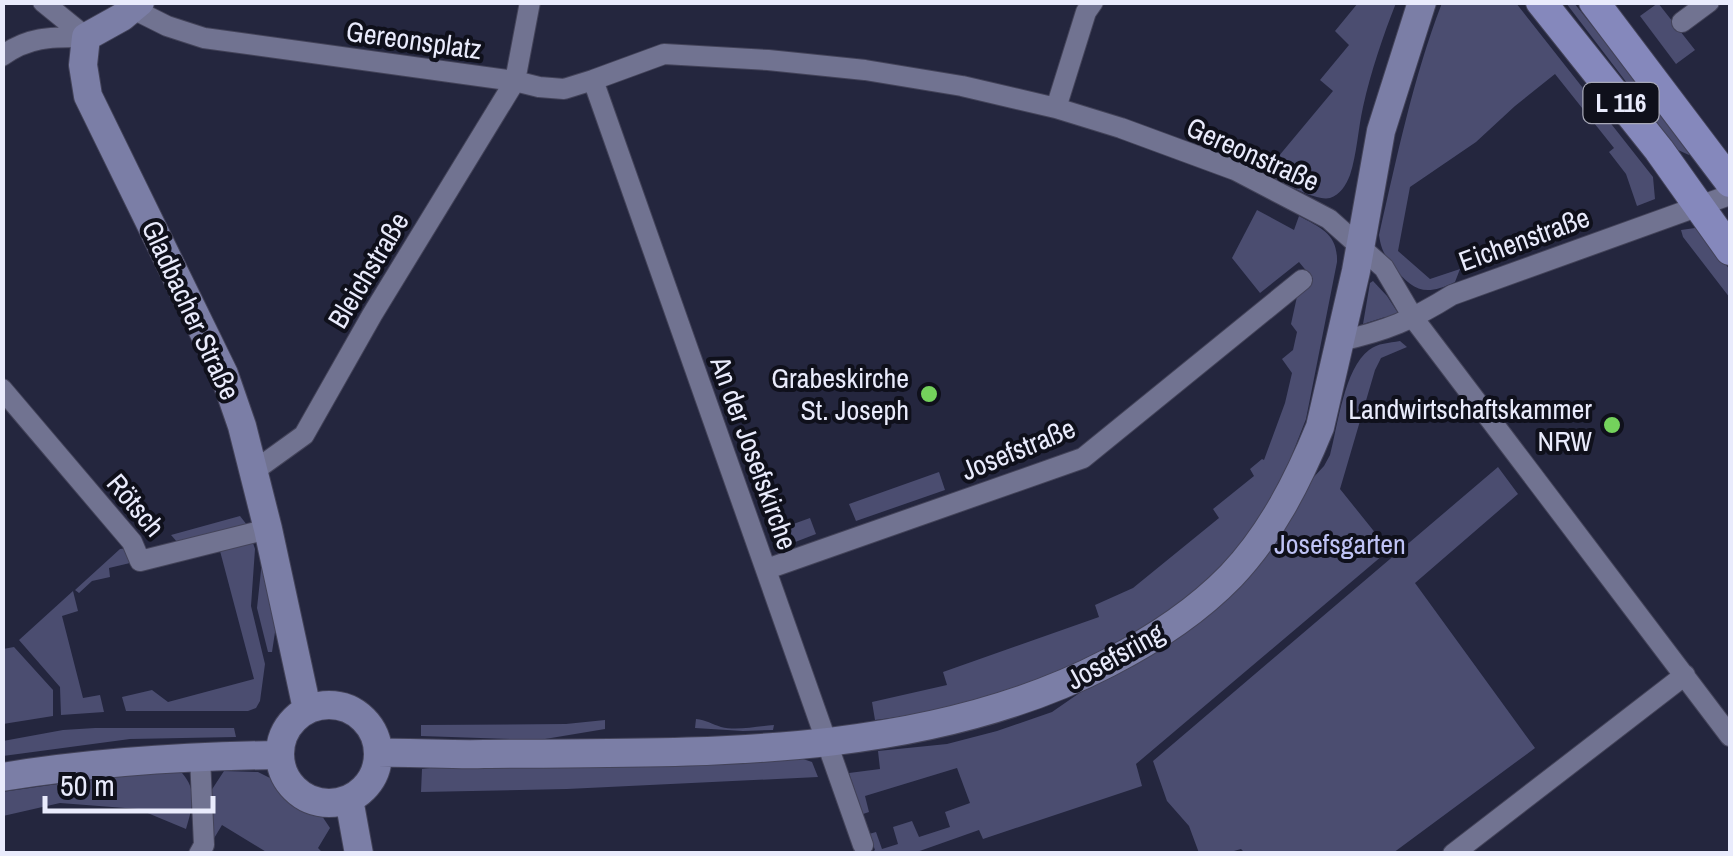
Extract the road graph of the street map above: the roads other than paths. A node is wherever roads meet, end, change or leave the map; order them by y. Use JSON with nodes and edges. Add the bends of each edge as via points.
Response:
{"nodes":[{"id":1,"x":42,"y":2,"type":"edge"},
{"id":2,"x":530,"y":2,"type":"edge"},
{"id":3,"x":1093,"y":2,"type":"edge"},
{"id":4,"x":1422,"y":2,"type":"edge"},
{"id":5,"x":1542,"y":2,"type":"edge"},
{"id":6,"x":1594,"y":2,"type":"edge"},
{"id":7,"x":1708,"y":2,"type":"edge"},
{"id":8,"x":137,"y":6,"type":"edge"},
{"id":9,"x":1682,"y":22,"type":"dead end"},
{"id":10,"x":86,"y":37,"type":"junction"},
{"id":11,"x":2,"y":56,"type":"edge"},
{"id":12,"x":593,"y":80,"type":"junction"},
{"id":13,"x":515,"y":81,"type":"junction"},
{"id":14,"x":1056,"y":108,"type":"junction"},
{"id":15,"x":1730,"y":182,"type":"edge"},
{"id":16,"x":1730,"y":195,"type":"edge"},
{"id":17,"x":1699,"y":206,"type":"junction"},
{"id":18,"x":1360,"y":246,"type":"junction"},
{"id":19,"x":1730,"y":250,"type":"edge"},
{"id":20,"x":1302,"y":280,"type":"dead end"},
{"id":21,"x":1414,"y":318,"type":"junction"},
{"id":22,"x":1340,"y":342,"type":"junction"},
{"id":23,"x":2,"y":389,"type":"edge"},
{"id":24,"x":254,"y":471,"type":"junction"},
{"id":25,"x":268,"y":528,"type":"junction"},
{"id":26,"x":766,"y":569,"type":"junction"},
{"id":27,"x":1685,"y":675,"type":"junction"},
{"id":28,"x":307,"y":709,"type":"junction"},
{"id":29,"x":1730,"y":736,"type":"edge"},
{"id":30,"x":825,"y":741,"type":"junction"},
{"id":31,"x":378,"y":754,"type":"junction"},
{"id":32,"x":279,"y":755,"type":"junction"},
{"id":33,"x":200,"y":757,"type":"junction"},
{"id":34,"x":2,"y":777,"type":"edge"},
{"id":35,"x":348,"y":799,"type":"junction"},
{"id":36,"x":862,"y":846,"type":"dead end"},
{"id":37,"x":199,"y":854,"type":"edge"},
{"id":38,"x":360,"y":854,"type":"edge"},
{"id":39,"x":1453,"y":854,"type":"edge"}],
"edges":[{"from":1,"to":10,"type":"street"},
{"from":2,"to":13,"type":"street"},
{"from":3,"to":14,"type":"street"},
{"from":4,"to":18,"type":"main road","name":"Josefsring","via":[[1381,131]]},
{"from":5,"to":17,"type":"main road","number":"L 116"},
{"from":6,"to":15,"type":"main road","number":"L 116"},
{"from":7,"to":9,"type":"street"},
{"from":8,"to":10,"type":"main road"},
{"from":8,"to":13,"type":"street","name":"Gereonsplatz","via":[[167,26],[204,38]]},
{"from":10,"to":11,"type":"street","via":[[49,37]]},
{"from":10,"to":24,"type":"main road","name":"Gladbacher Straße","via":[[88,96],[224,374]]},
{"from":12,"to":13,"type":"street","name":"Gereonstraße","via":[[564,88]]},
{"from":12,"to":14,"type":"street","name":"Gereonstraße","via":[[664,54],[768,60],[962,86]]},
{"from":12,"to":26,"type":"street","name":"An der Josefskirche"},
{"from":13,"to":24,"type":"street","name":"Bleichstraße","via":[[304,435]]},
{"from":14,"to":18,"type":"street","name":"Gereonstraße","via":[[1235,170],[1329,219]]},
{"from":16,"to":17,"type":"street","name":"Eichenstraße"},
{"from":17,"to":19,"type":"main road","number":"L 116"},
{"from":17,"to":21,"type":"street","name":"Eichenstraße","via":[[1452,295]]},
{"from":18,"to":21,"type":"street","name":"Gereonstraße","via":[[1384,268]]},
{"from":18,"to":22,"type":"main road","name":"Josefsring"},
{"from":20,"to":26,"type":"street","name":"Josefstraße","via":[[1084,458]]},
{"from":21,"to":22,"type":"street","name":"Eichenstraße"},
{"from":21,"to":27,"type":"street","name":"Gereonstraße"},
{"from":22,"to":30,"type":"main road","name":"Josefsring","via":[[1320,427],[1280,512],[1210,597],[1150,641],[1039,695],[918,729]]},
{"from":23,"to":25,"type":"street","name":"Rötsch","via":[[132,542],[140,561]]},
{"from":24,"to":25,"type":"main road","name":"Gladbacher Straße"},
{"from":25,"to":28,"type":"main road","name":"Gladbacher Straße"},
{"from":26,"to":30,"type":"street","name":"An der Josefskirche"},
{"from":27,"to":29,"type":"street","name":"Gereonstraße"},
{"from":27,"to":39,"type":"street"},
{"from":28,"to":31,"type":"main road","via":[[340,706],[355,712],[375,737]]},
{"from":28,"to":32,"type":"main road","via":[[286,728]]},
{"from":30,"to":31,"type":"main road","name":"Josefsring","via":[[714,750]]},
{"from":30,"to":36,"type":"street","name":"An der Josefskirche"},
{"from":31,"to":35,"type":"main road","via":[[370,780]]},
{"from":32,"to":33,"type":"main road"},
{"from":32,"to":35,"type":"main road","via":[[282,771],[302,796],[317,802]]},
{"from":33,"to":34,"type":"main road"},
{"from":33,"to":37,"type":"street"},
{"from":35,"to":38,"type":"main road"}]}
